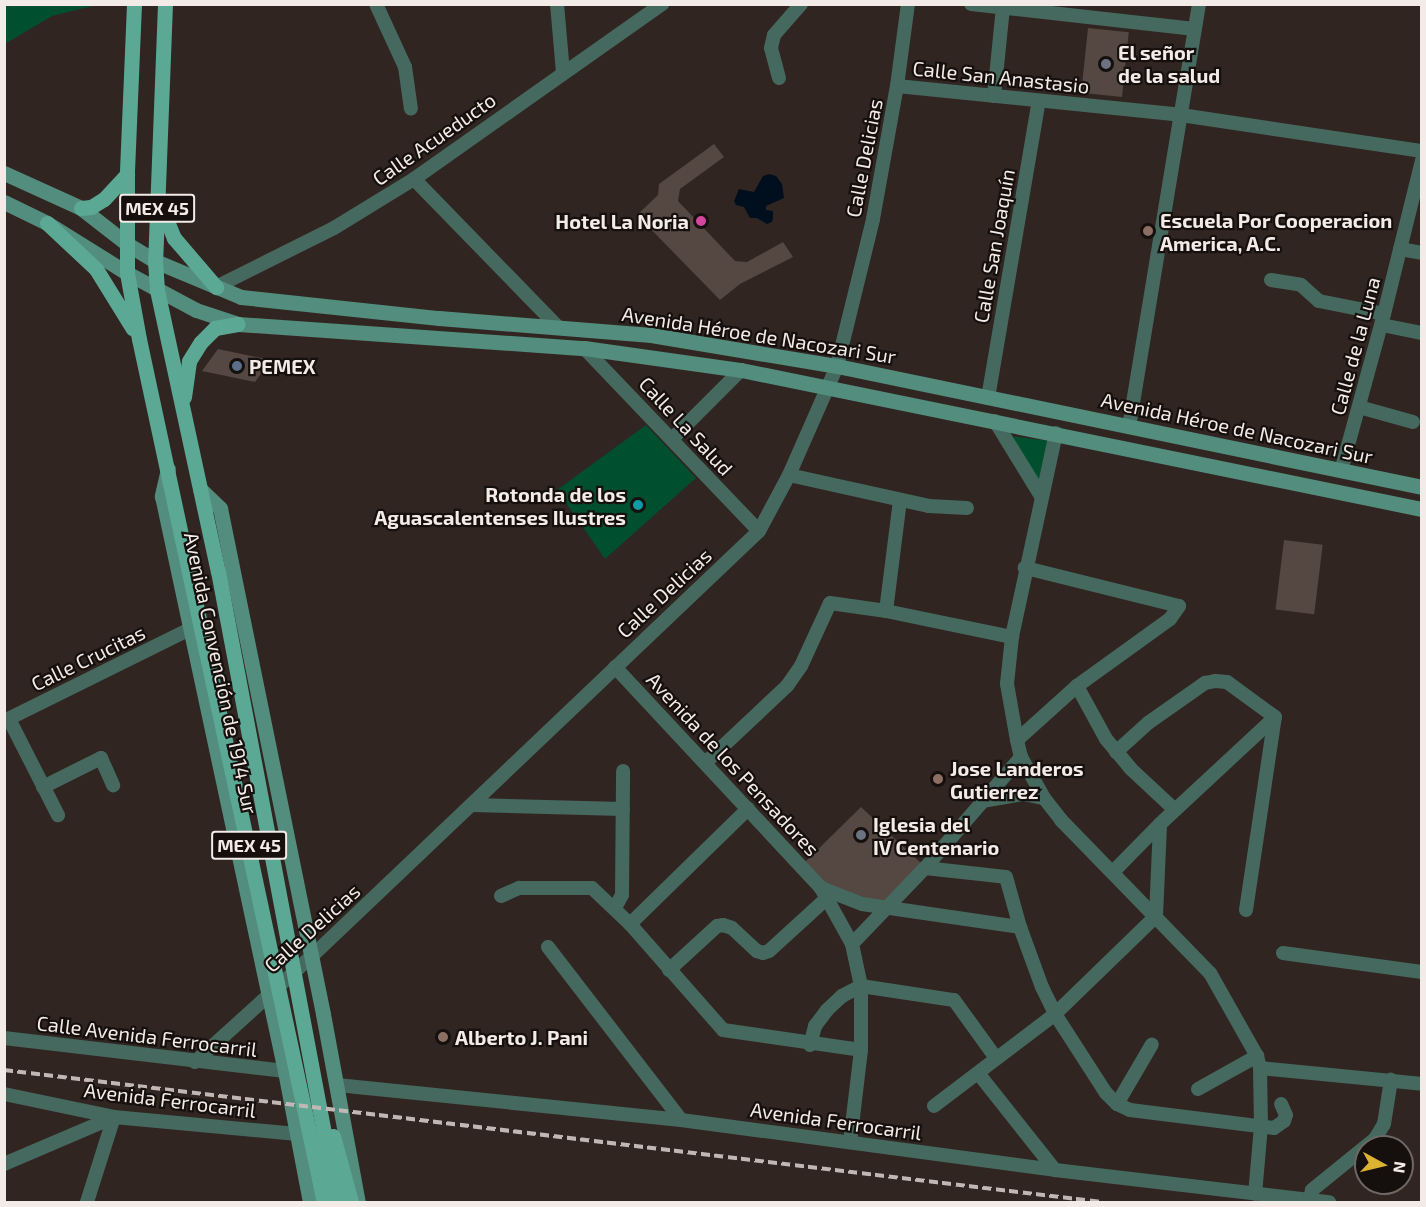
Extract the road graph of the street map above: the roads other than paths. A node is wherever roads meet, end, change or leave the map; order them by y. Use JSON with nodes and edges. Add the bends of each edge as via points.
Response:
{"nodes":[{"id":1,"x":134,"y":4,"type":"edge"},
{"id":2,"x":165,"y":4,"type":"edge"},
{"id":3,"x":376,"y":4,"type":"edge"},
{"id":4,"x":557,"y":4,"type":"edge"},
{"id":5,"x":662,"y":4,"type":"edge"},
{"id":6,"x":801,"y":4,"type":"edge"},
{"id":7,"x":908,"y":4,"type":"edge"},
{"id":8,"x":971,"y":4,"type":"edge"},
{"id":9,"x":1199,"y":4,"type":"edge"},
{"id":10,"x":1003,"y":8,"type":"junction"},
{"id":11,"x":1044,"y":8,"type":"edge"},
{"id":12,"x":1195,"y":29,"type":"junction"},
{"id":13,"x":563,"y":72,"type":"junction"},
{"id":14,"x":779,"y":78,"type":"dead end"},
{"id":15,"x":897,"y":86,"type":"junction"},
{"id":16,"x":994,"y":96,"type":"junction"},
{"id":17,"x":1040,"y":101,"type":"junction"},
{"id":18,"x":411,"y":110,"type":"dead end"},
{"id":19,"x":1181,"y":115,"type":"junction"},
{"id":20,"x":1422,"y":151,"type":"edge"},
{"id":21,"x":1422,"y":160,"type":"edge"},
{"id":22,"x":4,"y":173,"type":"edge"},
{"id":23,"x":127,"y":174,"type":"junction"},
{"id":24,"x":414,"y":179,"type":"junction"},
{"id":25,"x":158,"y":196,"type":"junction"},
{"id":26,"x":4,"y":202,"type":"edge"},
{"id":27,"x":81,"y":208,"type":"junction"},
{"id":28,"x":47,"y":223,"type":"junction"},
{"id":29,"x":126,"y":244,"type":"junction"},
{"id":30,"x":1400,"y":249,"type":"junction"},
{"id":31,"x":1422,"y":253,"type":"edge"},
{"id":32,"x":155,"y":261,"type":"junction"},
{"id":33,"x":127,"y":273,"type":"junction"},
{"id":34,"x":1271,"y":280,"type":"dead end"},
{"id":35,"x":216,"y":286,"type":"junction"},
{"id":36,"x":157,"y":290,"type":"junction"},
{"id":37,"x":1383,"y":319,"type":"junction"},
{"id":38,"x":238,"y":324,"type":"junction"},
{"id":39,"x":559,"y":328,"type":"junction"},
{"id":40,"x":1422,"y":333,"type":"edge"},
{"id":41,"x":139,"y":339,"type":"junction"},
{"id":42,"x":584,"y":348,"type":"junction"},
{"id":43,"x":837,"y":366,"type":"junction"},
{"id":44,"x":741,"y":370,"type":"junction"},
{"id":45,"x":829,"y":386,"type":"junction"},
{"id":46,"x":988,"y":398,"type":"junction"},
{"id":47,"x":1359,"y":407,"type":"junction"},
{"id":48,"x":183,"y":409,"type":"junction"},
{"id":49,"x":995,"y":421,"type":"junction"},
{"id":50,"x":1413,"y":422,"type":"dead end"},
{"id":51,"x":1129,"y":427,"type":"junction"},
{"id":52,"x":1056,"y":433,"type":"junction"},
{"id":53,"x":673,"y":438,"type":"junction"},
{"id":54,"x":168,"y":469,"type":"junction"},
{"id":55,"x":1341,"y":471,"type":"junction"},
{"id":56,"x":789,"y":475,"type":"junction"},
{"id":57,"x":1422,"y":487,"type":"edge"},
{"id":58,"x":200,"y":489,"type":"junction"},
{"id":59,"x":1041,"y":496,"type":"junction"},
{"id":60,"x":900,"y":500,"type":"junction"},
{"id":61,"x":967,"y":508,"type":"dead end"},
{"id":62,"x":1422,"y":509,"type":"edge"},
{"id":63,"x":759,"y":531,"type":"junction"},
{"id":64,"x":1025,"y":568,"type":"junction"},
{"id":65,"x":886,"y":611,"type":"junction"},
{"id":66,"x":190,"y":629,"type":"junction"},
{"id":67,"x":1012,"y":637,"type":"junction"},
{"id":68,"x":615,"y":667,"type":"junction"},
{"id":69,"x":1077,"y":686,"type":"junction"},
{"id":70,"x":1275,"y":717,"type":"junction"},
{"id":71,"x":7,"y":720,"type":"edge"},
{"id":72,"x":1017,"y":740,"type":"junction"},
{"id":73,"x":1116,"y":752,"type":"junction"},
{"id":74,"x":1021,"y":757,"type":"junction"},
{"id":75,"x":706,"y":762,"type":"junction"},
{"id":76,"x":623,"y":771,"type":"dead end"},
{"id":77,"x":113,"y":785,"type":"dead end"},
{"id":78,"x":43,"y":787,"type":"junction"},
{"id":79,"x":1044,"y":798,"type":"junction"},
{"id":80,"x":982,"y":801,"type":"junction"},
{"id":81,"x":472,"y":805,"type":"junction"},
{"id":82,"x":623,"y":809,"type":"junction"},
{"id":83,"x":748,"y":809,"type":"junction"},
{"id":84,"x":1175,"y":810,"type":"junction"},
{"id":85,"x":58,"y":814,"type":"dead end"},
{"id":86,"x":1160,"y":824,"type":"junction"},
{"id":87,"x":925,"y":868,"type":"junction"},
{"id":88,"x":1113,"y":872,"type":"junction"},
{"id":89,"x":824,"y":893,"type":"junction"},
{"id":90,"x":501,"y":896,"type":"dead end"},
{"id":91,"x":887,"y":907,"type":"junction"},
{"id":92,"x":615,"y":908,"type":"junction"},
{"id":93,"x":1246,"y":910,"type":"dead end"},
{"id":94,"x":1156,"y":916,"type":"junction"},
{"id":95,"x":630,"y":924,"type":"junction"},
{"id":96,"x":1020,"y":927,"type":"junction"},
{"id":97,"x":852,"y":944,"type":"junction"},
{"id":98,"x":548,"y":947,"type":"dead end"},
{"id":99,"x":1283,"y":952,"type":"dead end"},
{"id":100,"x":311,"y":957,"type":"junction"},
{"id":101,"x":669,"y":970,"type":"junction"},
{"id":102,"x":1422,"y":972,"type":"edge"},
{"id":103,"x":861,"y":986,"type":"junction"},
{"id":104,"x":268,"y":994,"type":"junction"},
{"id":105,"x":323,"y":1014,"type":"junction"},
{"id":106,"x":1055,"y":1014,"type":"junction"},
{"id":107,"x":275,"y":1026,"type":"junction"},
{"id":108,"x":4,"y":1038,"type":"edge"},
{"id":109,"x":1152,"y":1044,"type":"dead end"},
{"id":110,"x":810,"y":1045,"type":"junction"},
{"id":111,"x":861,"y":1050,"type":"junction"},
{"id":112,"x":996,"y":1059,"type":"junction"},
{"id":113,"x":195,"y":1062,"type":"junction"},
{"id":114,"x":1258,"y":1062,"type":"junction"},
{"id":115,"x":285,"y":1071,"type":"junction"},
{"id":116,"x":978,"y":1072,"type":"junction"},
{"id":117,"x":1390,"y":1080,"type":"junction"},
{"id":118,"x":1422,"y":1084,"type":"edge"},
{"id":119,"x":337,"y":1085,"type":"junction"},
{"id":120,"x":1198,"y":1089,"type":"dead end"},
{"id":121,"x":4,"y":1094,"type":"edge"},
{"id":122,"x":1117,"y":1104,"type":"junction"},
{"id":123,"x":1281,"y":1104,"type":"dead end"},
{"id":124,"x":934,"y":1106,"type":"dead end"},
{"id":125,"x":321,"y":1115,"type":"junction"},
{"id":126,"x":114,"y":1118,"type":"junction"},
{"id":127,"x":681,"y":1120,"type":"junction"},
{"id":128,"x":1261,"y":1126,"type":"junction"},
{"id":129,"x":344,"y":1128,"type":"junction"},
{"id":130,"x":298,"y":1137,"type":"junction"},
{"id":131,"x":849,"y":1142,"type":"junction"},
{"id":132,"x":4,"y":1164,"type":"edge"},
{"id":133,"x":351,"y":1168,"type":"junction"},
{"id":134,"x":1055,"y":1170,"type":"junction"},
{"id":135,"x":306,"y":1176,"type":"junction"},
{"id":136,"x":1254,"y":1194,"type":"junction"},
{"id":137,"x":1310,"y":1200,"type":"junction"},
{"id":138,"x":313,"y":1201,"type":"edge"},
{"id":139,"x":87,"y":1203,"type":"edge"},
{"id":140,"x":337,"y":1203,"type":"edge"},
{"id":141,"x":351,"y":1203,"type":"edge"},
{"id":142,"x":358,"y":1203,"type":"edge"},
{"id":143,"x":1329,"y":1203,"type":"edge"}],
"edges":[{"from":1,"to":23,"type":"main road","name":"Avenida Convención de 1914 Sur","number":"MEX 45"},
{"from":2,"to":25,"type":"main road","name":"Avenida Convención de 1914 Sur","number":"MEX 45"},
{"from":3,"to":18,"type":"street","via":[[405,68]]},
{"from":4,"to":13,"type":"street"},
{"from":5,"to":13,"type":"street","name":"Calle Acueducto"},
{"from":6,"to":14,"type":"street","via":[[774,35],[771,48]]},
{"from":7,"to":15,"type":"street","name":"Calle Delicias"},
{"from":8,"to":10,"type":"street"},
{"from":9,"to":12,"type":"street"},
{"from":10,"to":11,"type":"street"},
{"from":10,"to":16,"type":"street"},
{"from":11,"to":12,"type":"street"},
{"from":12,"to":19,"type":"street"},
{"from":13,"to":24,"type":"street","name":"Calle Acueducto"},
{"from":15,"to":16,"type":"street","name":"Calle San Anastasio"},
{"from":15,"to":43,"type":"street","name":"Calle Delicias","via":[[873,219]]},
{"from":16,"to":17,"type":"street","name":"Calle San Anastasio"},
{"from":17,"to":19,"type":"street","name":"Calle San Anastasio"},
{"from":17,"to":46,"type":"street","name":"Calle San Joaquín"},
{"from":19,"to":20,"type":"street","name":"Calle San Anastasio"},
{"from":19,"to":51,"type":"street"},
{"from":21,"to":30,"type":"street","name":"Calle de la Luna"},
{"from":22,"to":27,"type":"main road","name":"Avenida Héroe de Nacozari Sur"},
{"from":23,"to":27,"type":"main road","via":[[104,199],[92,207]]},
{"from":23,"to":29,"type":"main road","name":"Avenida Convención de 1914 Sur","number":"MEX 45"},
{"from":24,"to":35,"type":"street","name":"Calle Acueducto","via":[[334,228]]},
{"from":24,"to":39,"type":"street"},
{"from":25,"to":32,"type":"main road","name":"Avenida Convención de 1914 Sur","number":"MEX 45"},
{"from":25,"to":35,"type":"main road","via":[[174,238]]},
{"from":26,"to":28,"type":"main road","name":"Avenida Héroe de Nacozari Sur"},
{"from":27,"to":29,"type":"main road","name":"Avenida Héroe de Nacozari Sur"},
{"from":28,"to":33,"type":"main road","name":"Avenida Héroe de Nacozari Sur"},
{"from":28,"to":41,"type":"main road","via":[[96,269]]},
{"from":29,"to":32,"type":"main road","name":"Avenida Héroe de Nacozari Sur"},
{"from":29,"to":33,"type":"main road","name":"Avenida Convención de 1914 Sur","number":"MEX 45"},
{"from":30,"to":31,"type":"street"},
{"from":30,"to":37,"type":"street","name":"Calle de la Luna"},
{"from":32,"to":35,"type":"main road","name":"Avenida Héroe de Nacozari Sur"},
{"from":32,"to":36,"type":"main road","name":"Avenida Convención de 1914 Sur","number":"MEX 45"},
{"from":33,"to":36,"type":"main road","name":"Avenida Héroe de Nacozari Sur"},
{"from":33,"to":41,"type":"main road","name":"Avenida Convención de 1914 Sur","number":"MEX 45"},
{"from":34,"to":37,"type":"street","via":[[1301,285],[1319,301]]},
{"from":35,"to":39,"type":"main road","name":"Avenida Héroe de Nacozari Sur","via":[[241,297]]},
{"from":36,"to":38,"type":"main road","name":"Avenida Héroe de Nacozari Sur","via":[[196,310]]},
{"from":36,"to":48,"type":"main road","name":"Avenida Convención de 1914 Sur","number":"MEX 45"},
{"from":37,"to":40,"type":"street"},
{"from":37,"to":47,"type":"street","name":"Calle de la Luna"},
{"from":38,"to":42,"type":"main road","name":"Avenida Héroe de Nacozari Sur"},
{"from":38,"to":48,"type":"main road","via":[[215,328],[201,342],[189,361]]},
{"from":39,"to":43,"type":"main road","name":"Avenida Héroe de Nacozari Sur","via":[[651,335]]},
{"from":41,"to":54,"type":"main road","name":"Avenida Convención de 1914 Sur","number":"MEX 45"},
{"from":42,"to":44,"type":"main road","name":"Avenida Héroe de Nacozari Sur"},
{"from":42,"to":53,"type":"street","name":"Calle La Salud"},
{"from":43,"to":45,"type":"street","name":"Calle Delicias"},
{"from":43,"to":46,"type":"main road","name":"Avenida Héroe de Nacozari Sur"},
{"from":44,"to":45,"type":"main road","name":"Avenida Héroe de Nacozari Sur"},
{"from":44,"to":53,"type":"street"},
{"from":45,"to":49,"type":"main road","name":"Avenida Héroe de Nacozari Sur"},
{"from":45,"to":56,"type":"street","name":"Calle Delicias"},
{"from":46,"to":51,"type":"main road","name":"Avenida Héroe de Nacozari Sur"},
{"from":47,"to":50,"type":"street"},
{"from":47,"to":55,"type":"street","name":"Calle de la Luna"},
{"from":48,"to":58,"type":"main road","name":"Avenida Convención de 1914 Sur","number":"MEX 45"},
{"from":49,"to":52,"type":"main road","name":"Avenida Héroe de Nacozari Sur"},
{"from":49,"to":59,"type":"street"},
{"from":51,"to":55,"type":"main road","name":"Avenida Héroe de Nacozari Sur"},
{"from":52,"to":59,"type":"street"},
{"from":52,"to":62,"type":"main road","name":"Avenida Héroe de Nacozari Sur"},
{"from":53,"to":63,"type":"street","name":"Calle La Salud"},
{"from":54,"to":66,"type":"main road","name":"Avenida Convención de 1914 Sur","via":[[162,496]]},
{"from":54,"to":138,"type":"main road","name":"Avenida Convención de 1914 Sur","number":"MEX 45"},
{"from":55,"to":57,"type":"main road","name":"Avenida Héroe de Nacozari Sur"},
{"from":56,"to":60,"type":"street"},
{"from":56,"to":63,"type":"street","name":"Calle Delicias"},
{"from":58,"to":100,"type":"main road","name":"Avenida Convención de 1914 Sur","via":[[220,508]]},
{"from":58,"to":125,"type":"main road","name":"Avenida Convención de 1914 Sur","number":"MEX 45"},
{"from":59,"to":64,"type":"street"},
{"from":60,"to":61,"type":"street"},
{"from":60,"to":65,"type":"street"},
{"from":63,"to":68,"type":"street","name":"Calle Delicias"},
{"from":64,"to":67,"type":"street"},
{"from":64,"to":69,"type":"street","via":[[1179,606],[1170,619]]},
{"from":65,"to":67,"type":"street"},
{"from":65,"to":75,"type":"street","via":[[830,603],[801,666],[787,686]]},
{"from":66,"to":71,"type":"street","name":"Calle Crucitas"},
{"from":66,"to":104,"type":"main road","name":"Avenida Convención de 1914 Sur"},
{"from":67,"to":72,"type":"street","via":[[1007,684]]},
{"from":68,"to":75,"type":"street","name":"Avenida de los Pensadores"},
{"from":68,"to":81,"type":"street","name":"Calle Delicias"},
{"from":69,"to":72,"type":"street"},
{"from":69,"to":73,"type":"street"},
{"from":70,"to":73,"type":"street","via":[[1227,682],[1205,683],[1148,723]]},
{"from":70,"to":84,"type":"street"},
{"from":70,"to":93,"type":"street"},
{"from":71,"to":78,"type":"street"},
{"from":72,"to":74,"type":"street"},
{"from":73,"to":84,"type":"street"},
{"from":74,"to":79,"type":"street"},
{"from":74,"to":80,"type":"street"},
{"from":75,"to":83,"type":"street","name":"Avenida de los Pensadores"},
{"from":76,"to":82,"type":"street"},
{"from":77,"to":78,"type":"street","via":[[101,758]]},
{"from":78,"to":85,"type":"street"},
{"from":79,"to":80,"type":"street","via":[[1023,794]]},
{"from":79,"to":88,"type":"street"},
{"from":80,"to":87,"type":"street"},
{"from":81,"to":82,"type":"street"},
{"from":81,"to":100,"type":"street","name":"Calle Delicias"},
{"from":82,"to":92,"type":"street","via":[[622,896]]},
{"from":83,"to":89,"type":"street","name":"Avenida de los Pensadores"},
{"from":83,"to":95,"type":"street"},
{"from":84,"to":86,"type":"street"},
{"from":86,"to":88,"type":"street"},
{"from":86,"to":94,"type":"street"},
{"from":87,"to":91,"type":"street"},
{"from":87,"to":96,"type":"street","via":[[1006,877]]},
{"from":88,"to":94,"type":"street"},
{"from":89,"to":91,"type":"street","name":"Avenida de los Pensadores"},
{"from":89,"to":97,"type":"street","name":"Avenida de los Pensadores"},
{"from":89,"to":101,"type":"street","via":[[769,951],[757,951],[732,928],[723,925]]},
{"from":90,"to":92,"type":"street","via":[[519,888],[592,888]]},
{"from":91,"to":96,"type":"street","name":"Avenida de los Pensadores"},
{"from":91,"to":97,"type":"street"},
{"from":92,"to":95,"type":"street"},
{"from":94,"to":106,"type":"street"},
{"from":94,"to":114,"type":"street","via":[[1210,973]]},
{"from":95,"to":101,"type":"street"},
{"from":96,"to":106,"type":"street"},
{"from":97,"to":103,"type":"street","name":"Avenida de los Pensadores"},
{"from":98,"to":127,"type":"street"},
{"from":99,"to":102,"type":"street"},
{"from":100,"to":104,"type":"street","name":"Calle Delicias"},
{"from":100,"to":105,"type":"main road","name":"Avenida Convención de 1914 Sur"},
{"from":101,"to":110,"type":"street","via":[[723,1030]]},
{"from":103,"to":110,"type":"street","via":[[842,996],[827,1011],[815,1026]]},
{"from":103,"to":111,"type":"street","name":"Avenida de los Pensadores"},
{"from":103,"to":112,"type":"street","via":[[954,1000]]},
{"from":104,"to":107,"type":"main road","name":"Avenida Convención de 1914 Sur"},
{"from":104,"to":113,"type":"street","name":"Calle Delicias"},
{"from":105,"to":107,"type":"main road","via":[[314,1028],[306,1032],[287,1032]]},
{"from":105,"to":119,"type":"main road","name":"Avenida Convención de 1914 Sur"},
{"from":106,"to":112,"type":"street"},
{"from":106,"to":122,"type":"street"},
{"from":107,"to":115,"type":"main road","name":"Avenida Convención de 1914 Sur"},
{"from":108,"to":113,"type":"street","name":"Calle Avenida Ferrocarril"},
{"from":109,"to":122,"type":"street"},
{"from":110,"to":111,"type":"street"},
{"from":111,"to":131,"type":"street","name":"Avenida de los Pensadores"},
{"from":112,"to":116,"type":"street"},
{"from":113,"to":115,"type":"street","name":"Calle Avenida Ferrocarril"},
{"from":114,"to":117,"type":"street"},
{"from":114,"to":120,"type":"street"},
{"from":114,"to":128,"type":"street"},
{"from":115,"to":130,"type":"main road","name":"Avenida Convención de 1914 Sur"},
{"from":116,"to":124,"type":"street"},
{"from":116,"to":134,"type":"street"},
{"from":117,"to":118,"type":"street"},
{"from":117,"to":137,"type":"street","via":[[1384,1124],[1375,1139],[1312,1190]]},
{"from":119,"to":127,"type":"street","name":"Avenida Ferrocarril"},
{"from":119,"to":129,"type":"main road","name":"Avenida Convención de 1914 Sur"},
{"from":121,"to":126,"type":"street","name":"Avenida Ferrocarril"},
{"from":122,"to":128,"type":"street","via":[[1130,1110]]},
{"from":123,"to":128,"type":"street","via":[[1286,1115],[1284,1121],[1274,1128]]},
{"from":125,"to":140,"type":"main road","name":"Avenida Convención de 1914 Sur","number":"MEX 45"},
{"from":125,"to":141,"type":"main road","via":[[331,1130]]},
{"from":126,"to":130,"type":"street","name":"Avenida Ferrocarril"},
{"from":126,"to":132,"type":"street"},
{"from":126,"to":139,"type":"street"},
{"from":127,"to":131,"type":"street","name":"Avenida Ferrocarril"},
{"from":128,"to":136,"type":"street"},
{"from":129,"to":130,"type":"main road","via":[[323,1144]]},
{"from":129,"to":133,"type":"main road","name":"Avenida Convención de 1914 Sur"},
{"from":130,"to":135,"type":"main road","name":"Avenida Convención de 1914 Sur"},
{"from":131,"to":134,"type":"street","name":"Avenida Ferrocarril"},
{"from":133,"to":135,"type":"main road","via":[[341,1161],[320,1158],[308,1166]]},
{"from":133,"to":142,"type":"main road","name":"Avenida Convención de 1914 Sur"},
{"from":134,"to":136,"type":"street","name":"Avenida Ferrocarril"},
{"from":135,"to":138,"type":"main road","name":"Avenida Convención de 1914 Sur"},
{"from":136,"to":137,"type":"street","name":"Avenida Ferrocarril"},
{"from":137,"to":143,"type":"street","name":"Avenida Ferrocarril"}]}
